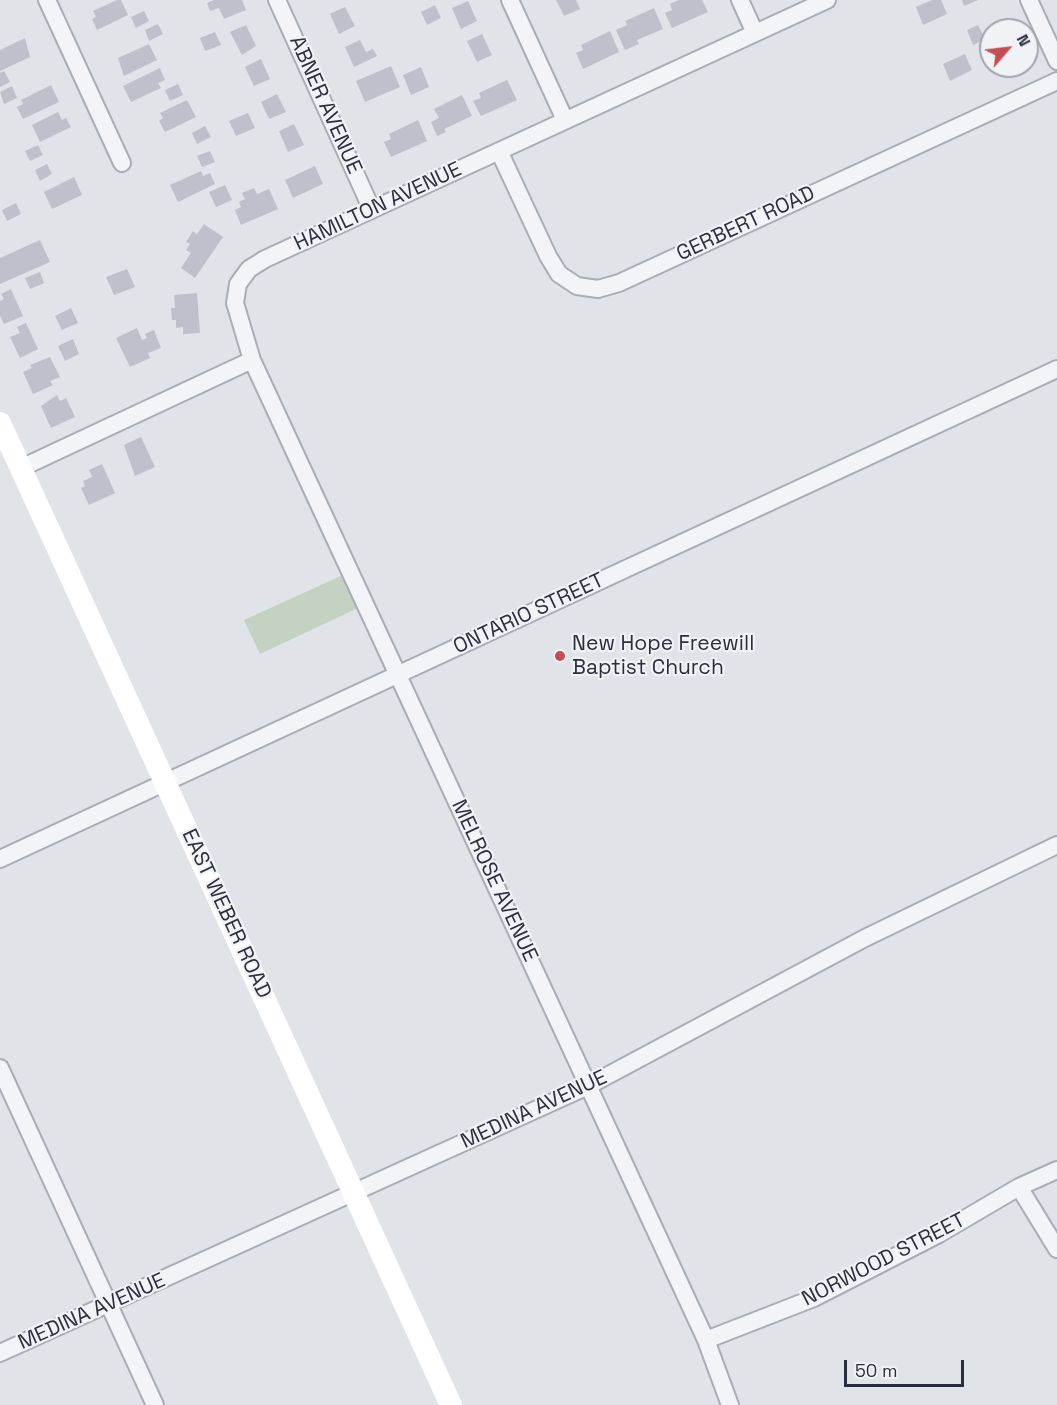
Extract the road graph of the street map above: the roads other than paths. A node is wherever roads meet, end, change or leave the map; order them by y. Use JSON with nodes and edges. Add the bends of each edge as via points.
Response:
{"nodes":[{"id":1,"x":47,"y":0,"type":"edge"},
{"id":2,"x":277,"y":0,"type":"edge"},
{"id":3,"x":510,"y":0,"type":"edge"},
{"id":4,"x":740,"y":0,"type":"edge"},
{"id":5,"x":827,"y":0,"type":"edge"},
{"id":6,"x":1029,"y":0,"type":"edge"},
{"id":7,"x":755,"y":33,"type":"junction"},
{"id":8,"x":1057,"y":61,"type":"edge"},
{"id":9,"x":1057,"y":81,"type":"edge"},
{"id":10,"x":565,"y":120,"type":"junction"},
{"id":11,"x":499,"y":151,"type":"junction"},
{"id":12,"x":122,"y":163,"type":"dead end"},
{"id":13,"x":372,"y":210,"type":"junction"},
{"id":14,"x":252,"y":360,"type":"junction"},
{"id":15,"x":1057,"y":369,"type":"edge"},
{"id":16,"x":2,"y":433,"type":"edge"},
{"id":17,"x":21,"y":468,"type":"junction"},
{"id":18,"x":399,"y":675,"type":"junction"},
{"id":19,"x":166,"y":783,"type":"junction"},
{"id":20,"x":1057,"y":845,"type":"edge"},
{"id":21,"x":0,"y":859,"type":"edge"},
{"id":22,"x":0,"y":1068,"type":"edge"},
{"id":23,"x":588,"y":1086,"type":"junction"},
{"id":24,"x":1057,"y":1170,"type":"edge"},
{"id":25,"x":1018,"y":1187,"type":"junction"},
{"id":26,"x":353,"y":1192,"type":"junction"},
{"id":27,"x":1057,"y":1249,"type":"edge"},
{"id":28,"x":109,"y":1304,"type":"junction"},
{"id":29,"x":706,"y":1340,"type":"junction"},
{"id":30,"x":0,"y":1353,"type":"edge"},
{"id":31,"x":155,"y":1405,"type":"edge"},
{"id":32,"x":451,"y":1405,"type":"edge"},
{"id":33,"x":730,"y":1405,"type":"edge"}],
"edges":[{"from":1,"to":12,"type":"street"},
{"from":2,"to":13,"type":"street","name":"ABNER AVENUE"},
{"from":3,"to":10,"type":"street"},
{"from":4,"to":7,"type":"street"},
{"from":5,"to":7,"type":"street","name":"HAMILTON AVENUE"},
{"from":6,"to":8,"type":"street"},
{"from":7,"to":10,"type":"street","name":"HAMILTON AVENUE"},
{"from":9,"to":11,"type":"street","name":"GERBERT ROAD","via":[[619,283],[598,289],[577,286],[559,274]]},
{"from":10,"to":11,"type":"street","name":"HAMILTON AVENUE"},
{"from":11,"to":13,"type":"street","name":"HAMILTON AVENUE"},
{"from":13,"to":14,"type":"street","name":"HAMILTON AVENUE","via":[[249,269],[238,284],[235,303]]},
{"from":14,"to":17,"type":"street"},
{"from":14,"to":18,"type":"street","name":"MELROSE AVENUE"},
{"from":15,"to":18,"type":"street","name":"ONTARIO STREET"},
{"from":16,"to":17,"type":"street","name":"EAST WEBER ROAD"},
{"from":17,"to":19,"type":"street","name":"EAST WEBER ROAD"},
{"from":18,"to":19,"type":"street","name":"ONTARIO STREET"},
{"from":18,"to":23,"type":"street","name":"MELROSE AVENUE"},
{"from":19,"to":21,"type":"street","name":"ONTARIO STREET"},
{"from":19,"to":26,"type":"street","name":"EAST WEBER ROAD"},
{"from":20,"to":23,"type":"street","name":"MEDINA AVENUE","via":[[865,938]]},
{"from":22,"to":28,"type":"street"},
{"from":23,"to":26,"type":"street","name":"MEDINA AVENUE"},
{"from":23,"to":29,"type":"street","name":"MELROSE AVENUE"},
{"from":24,"to":25,"type":"street","name":"NORWOOD STREET"},
{"from":25,"to":27,"type":"street"},
{"from":25,"to":29,"type":"street","name":"NORWOOD STREET","via":[[939,1234],[814,1298]]},
{"from":26,"to":28,"type":"street","name":"MEDINA AVENUE"},
{"from":26,"to":32,"type":"street","name":"EAST WEBER ROAD"},
{"from":28,"to":30,"type":"street","name":"MEDINA AVENUE"},
{"from":28,"to":31,"type":"street"},
{"from":29,"to":33,"type":"street","name":"MELROSE AVENUE"}]}
